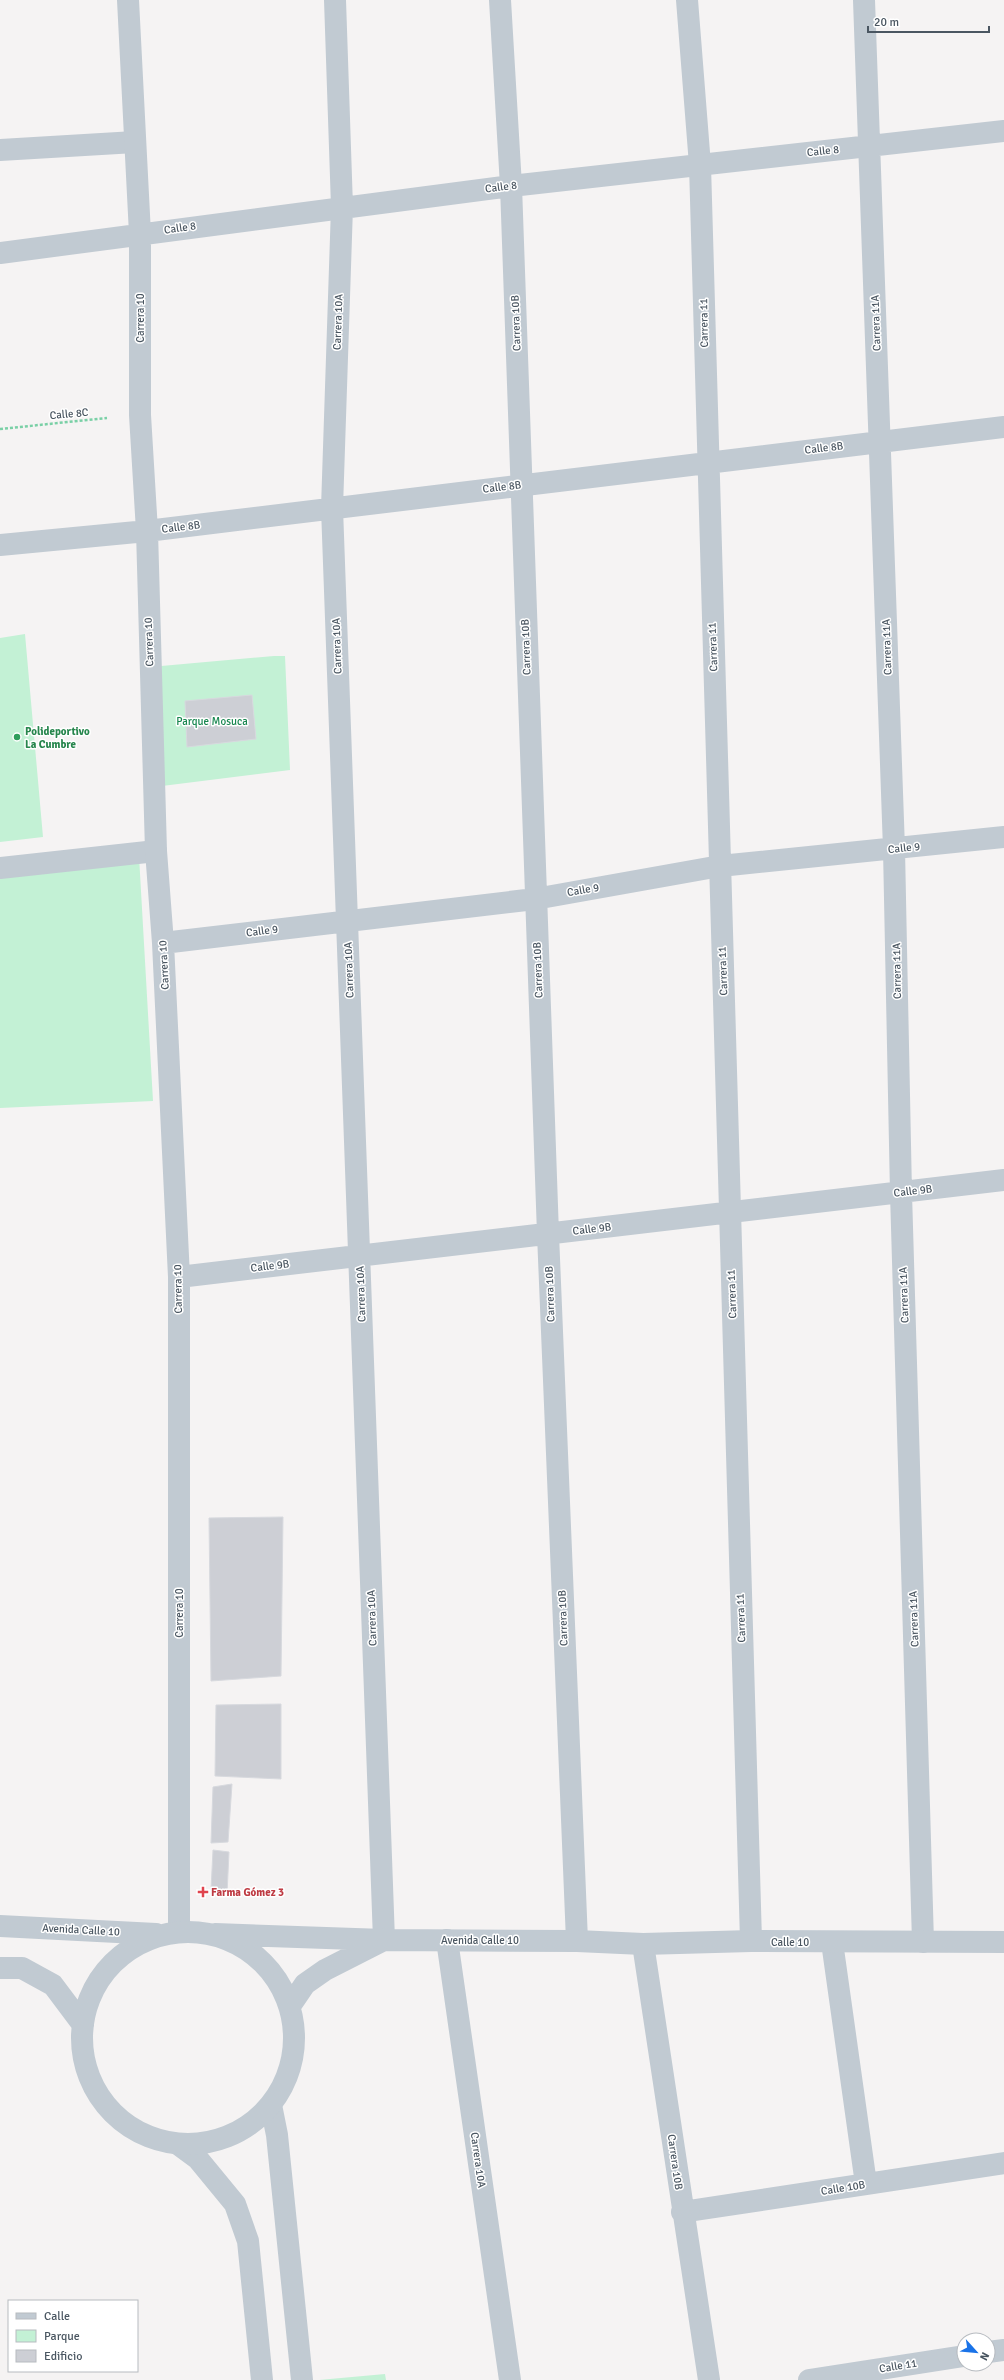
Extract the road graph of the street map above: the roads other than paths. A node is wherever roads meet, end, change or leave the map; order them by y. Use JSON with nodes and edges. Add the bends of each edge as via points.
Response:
{"nodes":[{"id":1,"x":128,"y":0,"type":"edge"},
{"id":2,"x":335,"y":0,"type":"edge"},
{"id":3,"x":500,"y":0,"type":"edge"},
{"id":4,"x":687,"y":0,"type":"edge"},
{"id":5,"x":864,"y":0,"type":"edge"},
{"id":6,"x":1004,"y":131,"type":"edge"},
{"id":7,"x":135,"y":142,"type":"junction"},
{"id":8,"x":871,"y":146,"type":"junction"},
{"id":9,"x":0,"y":150,"type":"edge"},
{"id":10,"x":700,"y":165,"type":"junction"},
{"id":11,"x":511,"y":186,"type":"junction"},
{"id":12,"x":342,"y":207,"type":"junction"},
{"id":13,"x":140,"y":234,"type":"junction"},
{"id":14,"x":0,"y":253,"type":"edge"},
{"id":15,"x":1004,"y":427,"type":"edge"},
{"id":16,"x":879,"y":442,"type":"junction"},
{"id":17,"x":707,"y":463,"type":"junction"},
{"id":18,"x":521,"y":485,"type":"junction"},
{"id":19,"x":332,"y":508,"type":"junction"},
{"id":20,"x":147,"y":531,"type":"junction"},
{"id":21,"x":0,"y":545,"type":"edge"},
{"id":22,"x":1004,"y":837,"type":"edge"},
{"id":23,"x":894,"y":849,"type":"junction"},
{"id":24,"x":156,"y":851,"type":"junction"},
{"id":25,"x":720,"y":866,"type":"junction"},
{"id":26,"x":0,"y":868,"type":"edge"},
{"id":27,"x":535,"y":899,"type":"junction"},
{"id":28,"x":347,"y":921,"type":"junction"},
{"id":29,"x":163,"y":943,"type":"junction"},
{"id":30,"x":1004,"y":1180,"type":"edge"},
{"id":31,"x":901,"y":1193,"type":"junction"},
{"id":32,"x":730,"y":1213,"type":"junction"},
{"id":33,"x":548,"y":1234,"type":"junction"},
{"id":34,"x":359,"y":1256,"type":"junction"},
{"id":35,"x":179,"y":1277,"type":"junction"},
{"id":36,"x":0,"y":1926,"type":"edge"},
{"id":37,"x":170,"y":1933,"type":"junction"},
{"id":38,"x":215,"y":1934,"type":"junction"},
{"id":39,"x":384,"y":1940,"type":"junction"},
{"id":40,"x":447,"y":1940,"type":"junction"},
{"id":41,"x":577,"y":1941,"type":"junction"},
{"id":42,"x":751,"y":1942,"type":"junction"},
{"id":43,"x":832,"y":1942,"type":"junction"},
{"id":44,"x":923,"y":1942,"type":"junction"},
{"id":45,"x":1004,"y":1942,"type":"edge"},
{"id":46,"x":643,"y":1944,"type":"junction"},
{"id":47,"x":0,"y":1968,"type":"edge"},
{"id":48,"x":290,"y":2006,"type":"junction"},
{"id":49,"x":83,"y":2025,"type":"junction"},
{"id":50,"x":271,"y":2105,"type":"junction"},
{"id":51,"x":179,"y":2145,"type":"junction"},
{"id":52,"x":1004,"y":2163,"type":"edge"},
{"id":53,"x":866,"y":2184,"type":"junction"},
{"id":54,"x":682,"y":2212,"type":"junction"},
{"id":55,"x":956,"y":2357,"type":"edge"},
{"id":56,"x":262,"y":2380,"type":"edge"},
{"id":57,"x":302,"y":2380,"type":"edge"},
{"id":58,"x":510,"y":2380,"type":"edge"},
{"id":59,"x":709,"y":2380,"type":"edge"},
{"id":60,"x":809,"y":2380,"type":"edge"}],
"edges":[{"from":1,"to":7,"type":"street","name":"Carrera 10"},
{"from":2,"to":12,"type":"street","name":"Carrera 10A"},
{"from":3,"to":11,"type":"street","name":"Carrera 10B"},
{"from":4,"to":10,"type":"street","name":"Carrera 11"},
{"from":5,"to":8,"type":"street","name":"Carrera 11A"},
{"from":6,"to":8,"type":"street","name":"Calle 8"},
{"from":7,"to":9,"type":"street"},
{"from":7,"to":13,"type":"street","name":"Carrera 10"},
{"from":8,"to":10,"type":"street","name":"Calle 8"},
{"from":8,"to":16,"type":"street","name":"Carrera 11A"},
{"from":10,"to":11,"type":"street","name":"Calle 8"},
{"from":10,"to":17,"type":"street","name":"Carrera 11"},
{"from":11,"to":12,"type":"street","name":"Calle 8"},
{"from":11,"to":18,"type":"street","name":"Carrera 10B"},
{"from":12,"to":13,"type":"street","name":"Calle 8"},
{"from":12,"to":19,"type":"street","name":"Carrera 10A"},
{"from":13,"to":14,"type":"street","name":"Calle 8"},
{"from":13,"to":20,"type":"street","name":"Carrera 10","via":[[140,415]]},
{"from":15,"to":16,"type":"street","name":"Calle 8B"},
{"from":16,"to":17,"type":"street","name":"Calle 8B"},
{"from":16,"to":23,"type":"street","name":"Carrera 11A"},
{"from":17,"to":18,"type":"street","name":"Calle 8B"},
{"from":17,"to":25,"type":"street","name":"Carrera 11"},
{"from":18,"to":19,"type":"street","name":"Calle 8B"},
{"from":18,"to":27,"type":"street","name":"Carrera 10B"},
{"from":19,"to":20,"type":"street","name":"Calle 8B"},
{"from":19,"to":28,"type":"street","name":"Carrera 10A"},
{"from":20,"to":21,"type":"street","name":"Calle 8B"},
{"from":20,"to":24,"type":"street","name":"Carrera 10"},
{"from":22,"to":23,"type":"street","name":"Calle 9"},
{"from":23,"to":25,"type":"street","name":"Calle 9"},
{"from":23,"to":31,"type":"street","name":"Carrera 11A"},
{"from":24,"to":26,"type":"street"},
{"from":24,"to":29,"type":"street","name":"Carrera 10"},
{"from":25,"to":27,"type":"street","name":"Calle 9"},
{"from":25,"to":32,"type":"street","name":"Carrera 11"},
{"from":27,"to":28,"type":"street","name":"Calle 9"},
{"from":27,"to":33,"type":"street","name":"Carrera 10B"},
{"from":28,"to":29,"type":"street","name":"Calle 9"},
{"from":28,"to":34,"type":"street","name":"Carrera 10A"},
{"from":29,"to":35,"type":"street","name":"Carrera 10"},
{"from":30,"to":31,"type":"street","name":"Calle 9B"},
{"from":31,"to":32,"type":"street","name":"Calle 9B"},
{"from":31,"to":44,"type":"street","name":"Carrera 11A"},
{"from":32,"to":33,"type":"street","name":"Calle 9B"},
{"from":32,"to":42,"type":"street","name":"Carrera 11"},
{"from":33,"to":34,"type":"street","name":"Calle 9B"},
{"from":33,"to":41,"type":"street","name":"Carrera 10B"},
{"from":34,"to":35,"type":"street","name":"Calle 9B"},
{"from":34,"to":39,"type":"street","name":"Carrera 10A"},
{"from":35,"to":37,"type":"street","name":"Carrera 10"},
{"from":36,"to":37,"type":"street","name":"Avenida Calle 10"},
{"from":37,"to":38,"type":"street","name":"Avenida Calle 10"},
{"from":37,"to":49,"type":"street","via":[[133,1947],[108,1968],[91,1994]]},
{"from":38,"to":39,"type":"street","name":"Avenida Calle 10"},
{"from":38,"to":48,"type":"street","via":[[248,1948],[274,1974]]},
{"from":39,"to":40,"type":"street","name":"Avenida Calle 10"},
{"from":39,"to":48,"type":"street","name":"Avenida Calle 10","via":[[325,1970],[305,1984]]},
{"from":40,"to":41,"type":"street","name":"Avenida Calle 10"},
{"from":40,"to":58,"type":"street","name":"Carrera 10A"},
{"from":41,"to":46,"type":"street","name":"Calle 10"},
{"from":42,"to":43,"type":"street","name":"Calle 10"},
{"from":42,"to":46,"type":"street","name":"Calle 10"},
{"from":43,"to":44,"type":"street","name":"Calle 10"},
{"from":43,"to":53,"type":"street"},
{"from":44,"to":45,"type":"street","name":"Calle 10"},
{"from":46,"to":54,"type":"street","name":"Carrera 10B"},
{"from":47,"to":49,"type":"street","via":[[22,1968],[53,1984]]},
{"from":48,"to":50,"type":"street","via":[[295,2041],[288,2075]]},
{"from":49,"to":51,"type":"street","via":[[84,2059],[96,2091],[117,2118],[146,2136]]},
{"from":50,"to":51,"type":"street","via":[[245,2128],[213,2142]]},
{"from":50,"to":57,"type":"street","via":[[277,2135]]},
{"from":51,"to":56,"type":"street","via":[[198,2160],[235,2204],[248,2240]]},
{"from":52,"to":53,"type":"street","name":"Calle 10B"},
{"from":53,"to":54,"type":"street","name":"Calle 10B"},
{"from":54,"to":59,"type":"street","name":"Carrera 10B"},
{"from":55,"to":60,"type":"street","name":"Calle 11"}]}
